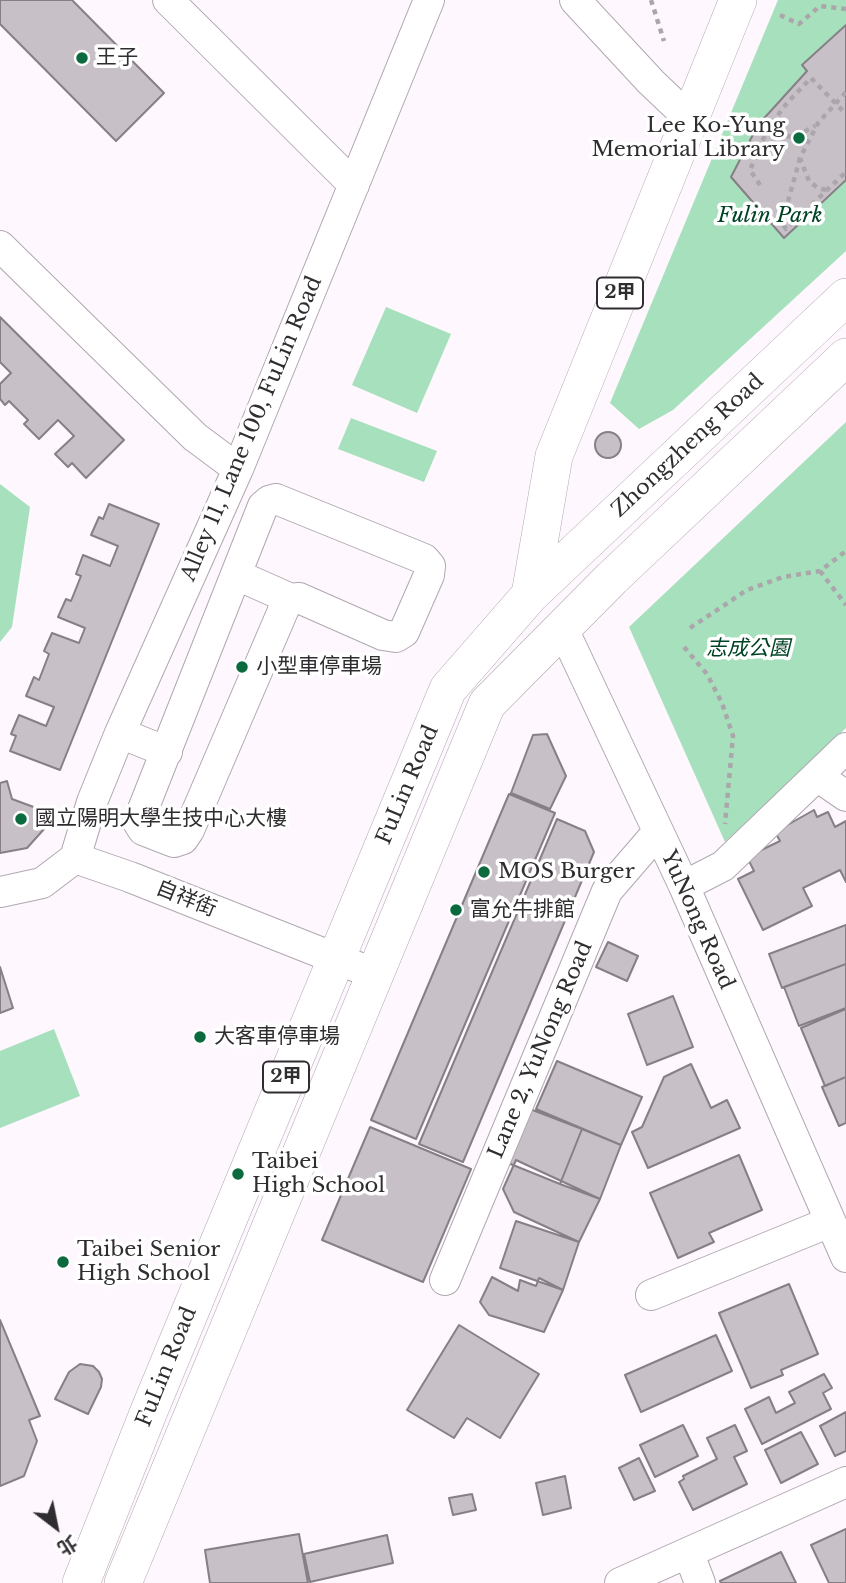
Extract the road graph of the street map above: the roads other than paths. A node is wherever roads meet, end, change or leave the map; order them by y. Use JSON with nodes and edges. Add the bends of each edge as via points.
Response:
{"nodes":[{"id":1,"x":168,"y":0,"type":"edge"},
{"id":2,"x":429,"y":0,"type":"edge"},
{"id":3,"x":575,"y":0,"type":"edge"},
{"id":4,"x":738,"y":0,"type":"edge"},
{"id":5,"x":691,"y":121,"type":"junction"},
{"id":6,"x":354,"y":185,"type":"junction"},
{"id":7,"x":0,"y":246,"type":"edge"},
{"id":8,"x":846,"y":297,"type":"edge"},
{"id":9,"x":846,"y":357,"type":"edge"},
{"id":10,"x":238,"y":469,"type":"junction"},
{"id":11,"x":237,"y":575,"type":"junction"},
{"id":12,"x":530,"y":595,"type":"junction"},
{"id":13,"x":290,"y":599,"type":"junction"},
{"id":14,"x":562,"y":627,"type":"junction"},
{"id":15,"x":120,"y":733,"type":"junction"},
{"id":16,"x":846,"y":748,"type":"edge"},
{"id":17,"x":166,"y":752,"type":"junction"},
{"id":18,"x":817,"y":776,"type":"junction"},
{"id":19,"x":846,"y":796,"type":"edge"},
{"id":20,"x":657,"y":833,"type":"junction"},
{"id":21,"x":75,"y":858,"type":"junction"},
{"id":22,"x":684,"y":887,"type":"junction"},
{"id":23,"x":0,"y":892,"type":"edge"},
{"id":24,"x":336,"y":958,"type":"junction"},
{"id":25,"x":375,"y":974,"type":"junction"},
{"id":26,"x":830,"y":1222,"type":"junction"},
{"id":27,"x":846,"y":1257,"type":"edge"},
{"id":28,"x":445,"y":1280,"type":"dead end"},
{"id":29,"x":651,"y":1295,"type":"dead end"},
{"id":30,"x":846,"y":1482,"type":"edge"},
{"id":31,"x":689,"y":1554,"type":"junction"},
{"id":32,"x":81,"y":1583,"type":"edge"},
{"id":33,"x":123,"y":1583,"type":"edge"},
{"id":34,"x":620,"y":1583,"type":"edge"},
{"id":35,"x":700,"y":1583,"type":"edge"}],
"edges":[{"from":1,"to":6,"type":"street"},
{"from":2,"to":6,"type":"street","name":"Alley 11, Lane 100, FuLin Road"},
{"from":3,"to":5,"type":"street"},
{"from":4,"to":5,"type":"main road","number":"2甲"},
{"from":5,"to":12,"type":"main road","number":"2甲","via":[[554,456]]},
{"from":6,"to":10,"type":"street","name":"Alley 11, Lane 100, FuLin Road"},
{"from":7,"to":10,"type":"street","via":[[195,437]]},
{"from":8,"to":12,"type":"main road","name":"Zhongzheng Road"},
{"from":9,"to":14,"type":"main road","name":"Zhongzheng Road"},
{"from":10,"to":15,"type":"street","name":"Alley 11, Lane 100, FuLin Road"},
{"from":11,"to":13,"type":"street"},
{"from":11,"to":13,"type":"street","via":[[263,506],[276,499],[424,559],[430,566],[404,632],[396,637],[299,598]]},
{"from":11,"to":17,"type":"street"},
{"from":12,"to":14,"type":"main road","name":"YuNong Road"},
{"from":12,"to":24,"type":"main road","name":"FuLin Road","number":"2甲","via":[[448,690]]},
{"from":13,"to":17,"type":"street","via":[[189,830],[174,842],[143,830],[138,822]]},
{"from":14,"to":20,"type":"street","name":"YuNong Road"},
{"from":14,"to":25,"type":"main road","name":"FuLin Road","number":"2甲","via":[[487,704]]},
{"from":15,"to":17,"type":"street"},
{"from":15,"to":21,"type":"street","name":"Alley 11, Lane 100, FuLin Road"},
{"from":16,"to":18,"type":"street"},
{"from":18,"to":19,"type":"street"},
{"from":18,"to":22,"type":"street","via":[[723,866]]},
{"from":20,"to":22,"type":"street","name":"YuNong Road"},
{"from":20,"to":28,"type":"street","name":"Lane 2, YuNong Road","via":[[607,891]]},
{"from":21,"to":23,"type":"street","via":[[42,883]]},
{"from":21,"to":24,"type":"street","name":"自祥街"},
{"from":22,"to":26,"type":"street","name":"YuNong Road"},
{"from":24,"to":25,"type":"street","name":"自祥街"},
{"from":24,"to":32,"type":"main road","name":"FuLin Road","number":"2甲"},
{"from":25,"to":33,"type":"main road","name":"FuLin Road","number":"2甲"},
{"from":26,"to":27,"type":"street","name":"YuNong Road"},
{"from":26,"to":29,"type":"street"},
{"from":30,"to":31,"type":"street"},
{"from":31,"to":34,"type":"street"},
{"from":31,"to":35,"type":"street"}]}
